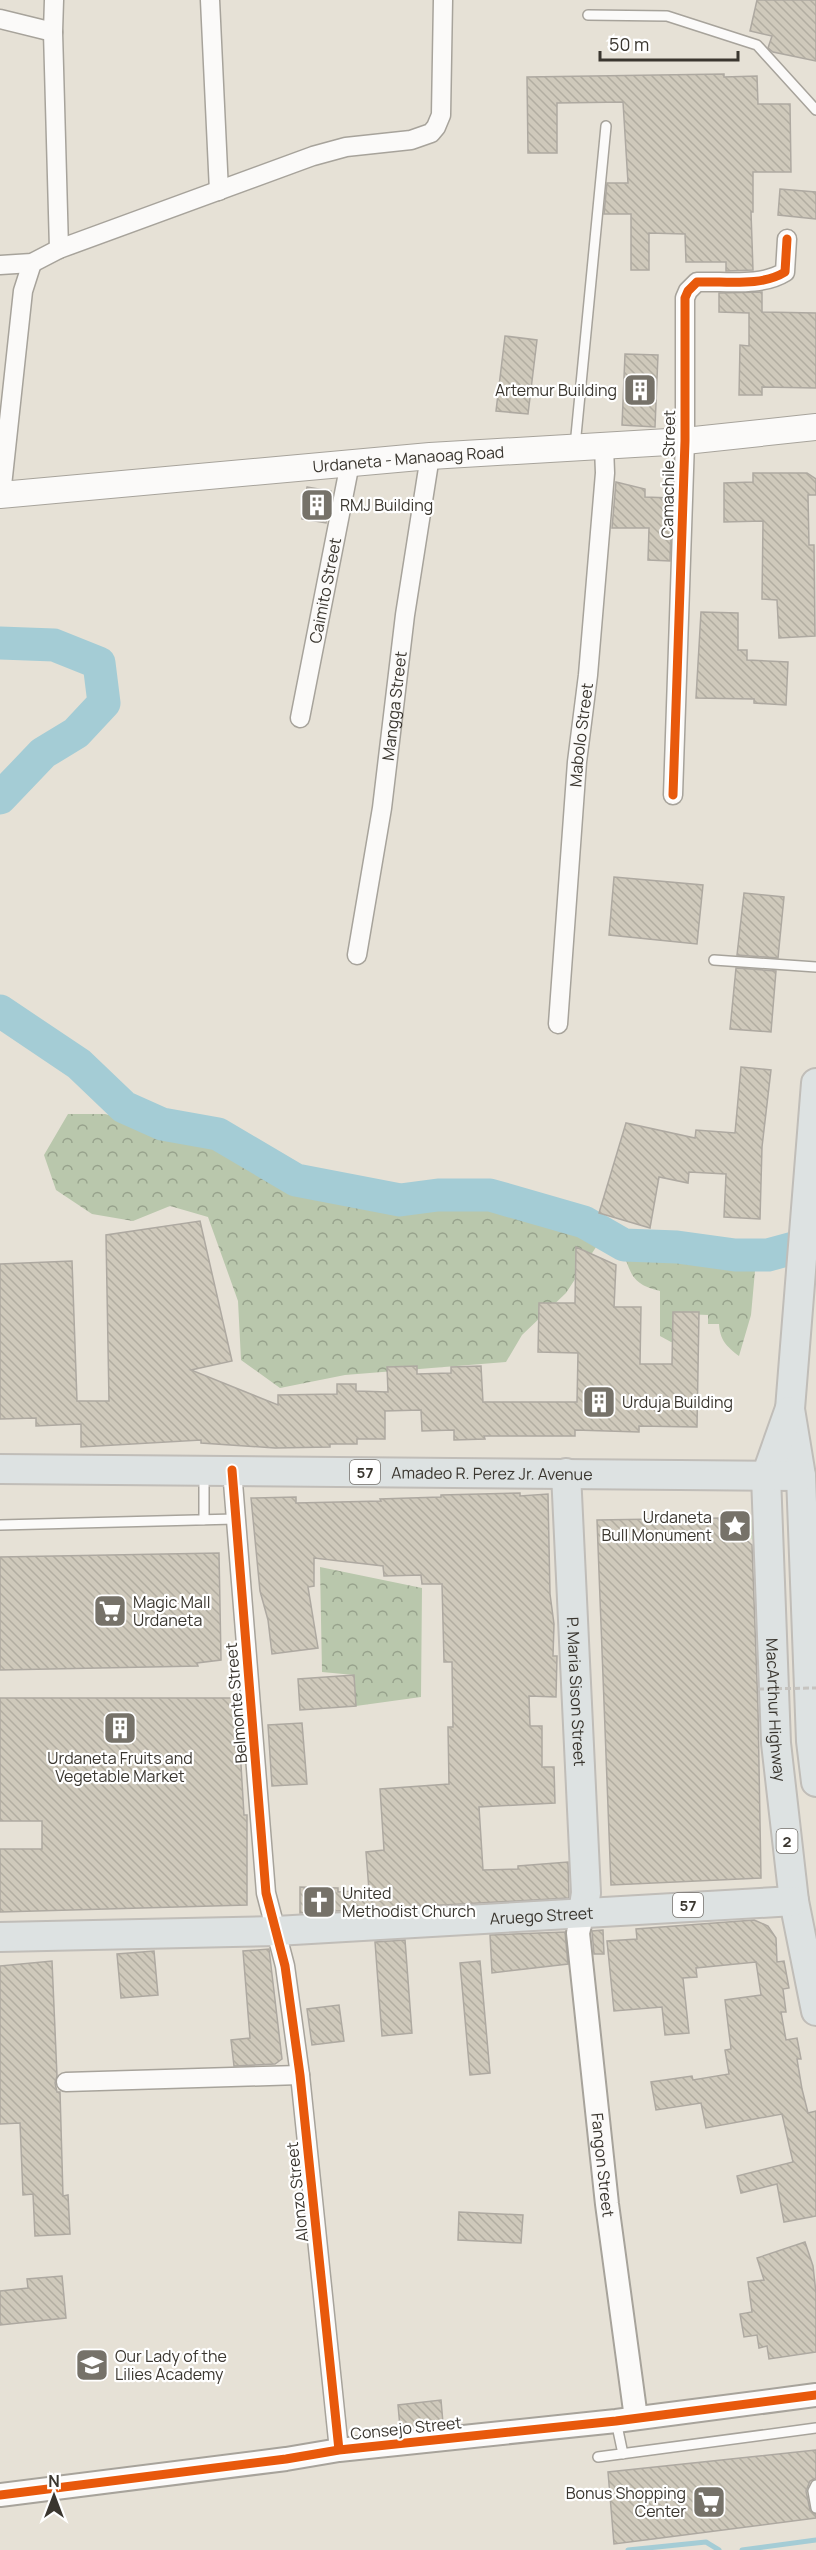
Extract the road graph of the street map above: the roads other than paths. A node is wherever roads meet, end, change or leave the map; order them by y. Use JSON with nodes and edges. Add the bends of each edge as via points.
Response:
{"nodes":[{"id":1,"x":54,"y":0,"type":"edge"},
{"id":2,"x":210,"y":0,"type":"edge"},
{"id":3,"x":443,"y":0,"type":"edge"},
{"id":4,"x":588,"y":15,"type":"dead end"},
{"id":5,"x":0,"y":20,"type":"edge"},
{"id":6,"x":53,"y":32,"type":"junction"},
{"id":7,"x":816,"y":110,"type":"edge"},
{"id":8,"x":606,"y":126,"type":"dead end"},
{"id":9,"x":219,"y":191,"type":"junction"},
{"id":10,"x":787,"y":239,"type":"dead end"},
{"id":11,"x":59,"y":249,"type":"junction"},
{"id":12,"x":32,"y":263,"type":"junction"},
{"id":13,"x":0,"y":265,"type":"edge"},
{"id":14,"x":816,"y":427,"type":"edge"},
{"id":15,"x":685,"y":441,"type":"junction"},
{"id":16,"x":604,"y":446,"type":"junction"},
{"id":17,"x":575,"y":448,"type":"junction"},
{"id":18,"x":430,"y":456,"type":"junction"},
{"id":19,"x":350,"y":464,"type":"junction"},
{"id":20,"x":0,"y":495,"type":"edge"},
{"id":21,"x":300,"y":718,"type":"dead end"},
{"id":22,"x":673,"y":795,"type":"dead end"},
{"id":23,"x":357,"y":955,"type":"dead end"},
{"id":24,"x":714,"y":960,"type":"dead end"},
{"id":25,"x":816,"y":967,"type":"edge"},
{"id":26,"x":558,"y":1024,"type":"dead end"},
{"id":27,"x":816,"y":1091,"type":"edge"},
{"id":28,"x":790,"y":1409,"type":"junction"},
{"id":29,"x":0,"y":1469,"type":"edge"},
{"id":30,"x":232,"y":1470,"type":"junction"},
{"id":31,"x":203,"y":1471,"type":"junction"},
{"id":32,"x":566,"y":1473,"type":"junction"},
{"id":33,"x":731,"y":1475,"type":"junction"},
{"id":34,"x":766,"y":1476,"type":"junction"},
{"id":35,"x":809,"y":1476,"type":"edge"},
{"id":36,"x":566,"y":1505,"type":"junction"},
{"id":37,"x":235,"y":1519,"type":"junction"},
{"id":38,"x":204,"y":1520,"type":"junction"},
{"id":39,"x":0,"y":1525,"type":"edge"},
{"id":40,"x":812,"y":1677,"type":"edge"},
{"id":41,"x":765,"y":1679,"type":"junction"},
{"id":42,"x":816,"y":1782,"type":"edge"},
{"id":43,"x":794,"y":1900,"type":"junction"},
{"id":44,"x":583,"y":1912,"type":"junction"},
{"id":45,"x":276,"y":1931,"type":"junction"},
{"id":46,"x":0,"y":1937,"type":"edge"},
{"id":47,"x":816,"y":2011,"type":"edge"},
{"id":48,"x":300,"y":2074,"type":"junction"},
{"id":49,"x":66,"y":2082,"type":"dead end"},
{"id":50,"x":816,"y":2395,"type":"edge"},
{"id":51,"x":626,"y":2420,"type":"junction"},
{"id":52,"x":816,"y":2428,"type":"edge"},
{"id":53,"x":339,"y":2450,"type":"junction"},
{"id":54,"x":623,"y":2454,"type":"junction"},
{"id":55,"x":598,"y":2457,"type":"dead end"},
{"id":56,"x":816,"y":2485,"type":"edge"},
{"id":57,"x":0,"y":2495,"type":"edge"},
{"id":58,"x":816,"y":2508,"type":"edge"}],
"edges":[{"from":1,"to":6,"type":"street"},
{"from":2,"to":9,"type":"street"},
{"from":3,"to":9,"type":"street","via":[[441,115],[431,133],[411,140],[327,152]]},
{"from":4,"to":7,"type":"lane","via":[[667,16],[757,45]]},
{"from":5,"to":6,"type":"street"},
{"from":6,"to":11,"type":"street"},
{"from":8,"to":17,"type":"lane"},
{"from":9,"to":11,"type":"street"},
{"from":10,"to":15,"type":"street","name":"Camachile Street","via":[[785,272],[774,279],[697,282],[688,291]]},
{"from":11,"to":12,"type":"street"},
{"from":12,"to":13,"type":"street"},
{"from":12,"to":20,"type":"street","via":[[23,291]]},
{"from":14,"to":15,"type":"main road","name":"Urdaneta - Manaoag Road"},
{"from":15,"to":16,"type":"main road","name":"Urdaneta - Manaoag Road"},
{"from":15,"to":22,"type":"street","name":"Camachile Street"},
{"from":16,"to":17,"type":"main road","name":"Urdaneta - Manaoag Road"},
{"from":16,"to":26,"type":"street","name":"Mabolo Street","via":[[605,474],[577,762]]},
{"from":17,"to":18,"type":"main road","name":"Urdaneta - Manaoag Road"},
{"from":18,"to":19,"type":"main road","name":"Urdaneta - Manaoag Road"},
{"from":18,"to":23,"type":"street","name":"Mangga Street","via":[[405,615],[382,808]]},
{"from":19,"to":20,"type":"main road","name":"Urdaneta - Manaoag Road"},
{"from":19,"to":21,"type":"street","name":"Caimito Street"},
{"from":24,"to":25,"type":"lane"},
{"from":27,"to":28,"type":"main road","name":"MacArthur Highway","number":"2"},
{"from":28,"to":34,"type":"main road","name":"MacArthur Highway","number":"2"},
{"from":28,"to":35,"type":"main road","name":"MacArthur Highway","number":"2"},
{"from":29,"to":31,"type":"main road","name":"Amadeo R. Perez Jr. Avenue","number":"57"},
{"from":30,"to":31,"type":"main road","name":"Amadeo R. Perez Jr. Avenue","number":"57"},
{"from":30,"to":32,"type":"main road","name":"Amadeo R. Perez Jr. Avenue","number":"57"},
{"from":30,"to":37,"type":"street","name":"Belmonte Street"},
{"from":31,"to":38,"type":"lane"},
{"from":32,"to":33,"type":"main road","name":"Amadeo R. Perez Jr. Avenue","number":"57"},
{"from":32,"to":36,"type":"main road","name":"P. Maria Sison Street"},
{"from":33,"to":34,"type":"main road","name":"Amadeo R. Perez Jr. Avenue","number":"57"},
{"from":33,"to":36,"type":"main road","name":"Amadeo R. Perez Jr. Avenue","via":[[723,1487],[713,1492],[592,1490],[579,1494]]},
{"from":34,"to":35,"type":"main road","name":"Amadeo R. Perez Jr. Avenue","number":"57"},
{"from":34,"to":41,"type":"main road","name":"MacArthur Highway","number":"2"},
{"from":35,"to":40,"type":"main road","name":"MacArthur Highway","number":"2"},
{"from":36,"to":44,"type":"main road","name":"P. Maria Sison Street","via":[[586,1893]]},
{"from":37,"to":38,"type":"lane"},
{"from":37,"to":45,"type":"street","name":"Belmonte Street","via":[[266,1893]]},
{"from":38,"to":39,"type":"lane"},
{"from":40,"to":41,"type":"main road"},
{"from":40,"to":42,"type":"main road","name":"MacArthur Highway","number":"2"},
{"from":41,"to":43,"type":"main road","name":"MacArthur Highway","number":"2"},
{"from":43,"to":44,"type":"main road","name":"Aruego Street","number":"57"},
{"from":43,"to":47,"type":"main road","name":"MacArthur Highway","number":"2"},
{"from":44,"to":45,"type":"main road","name":"Aruego Street","number":"57"},
{"from":44,"to":51,"type":"street","name":"Fangon Street","via":[[578,1933]]},
{"from":45,"to":46,"type":"main road","name":"Aruego Street","number":"57"},
{"from":45,"to":48,"type":"street","name":"Alonzo Street","via":[[285,1966]]},
{"from":48,"to":49,"type":"street"},
{"from":48,"to":53,"type":"street","name":"Alonzo Street"},
{"from":50,"to":51,"type":"street","name":"Consejo Street"},
{"from":51,"to":53,"type":"street","name":"Consejo Street"},
{"from":51,"to":54,"type":"lane"},
{"from":52,"to":54,"type":"lane"},
{"from":53,"to":57,"type":"street","name":"Consejo Street"},
{"from":54,"to":55,"type":"lane"},
{"from":56,"to":58,"type":"lane"}]}
